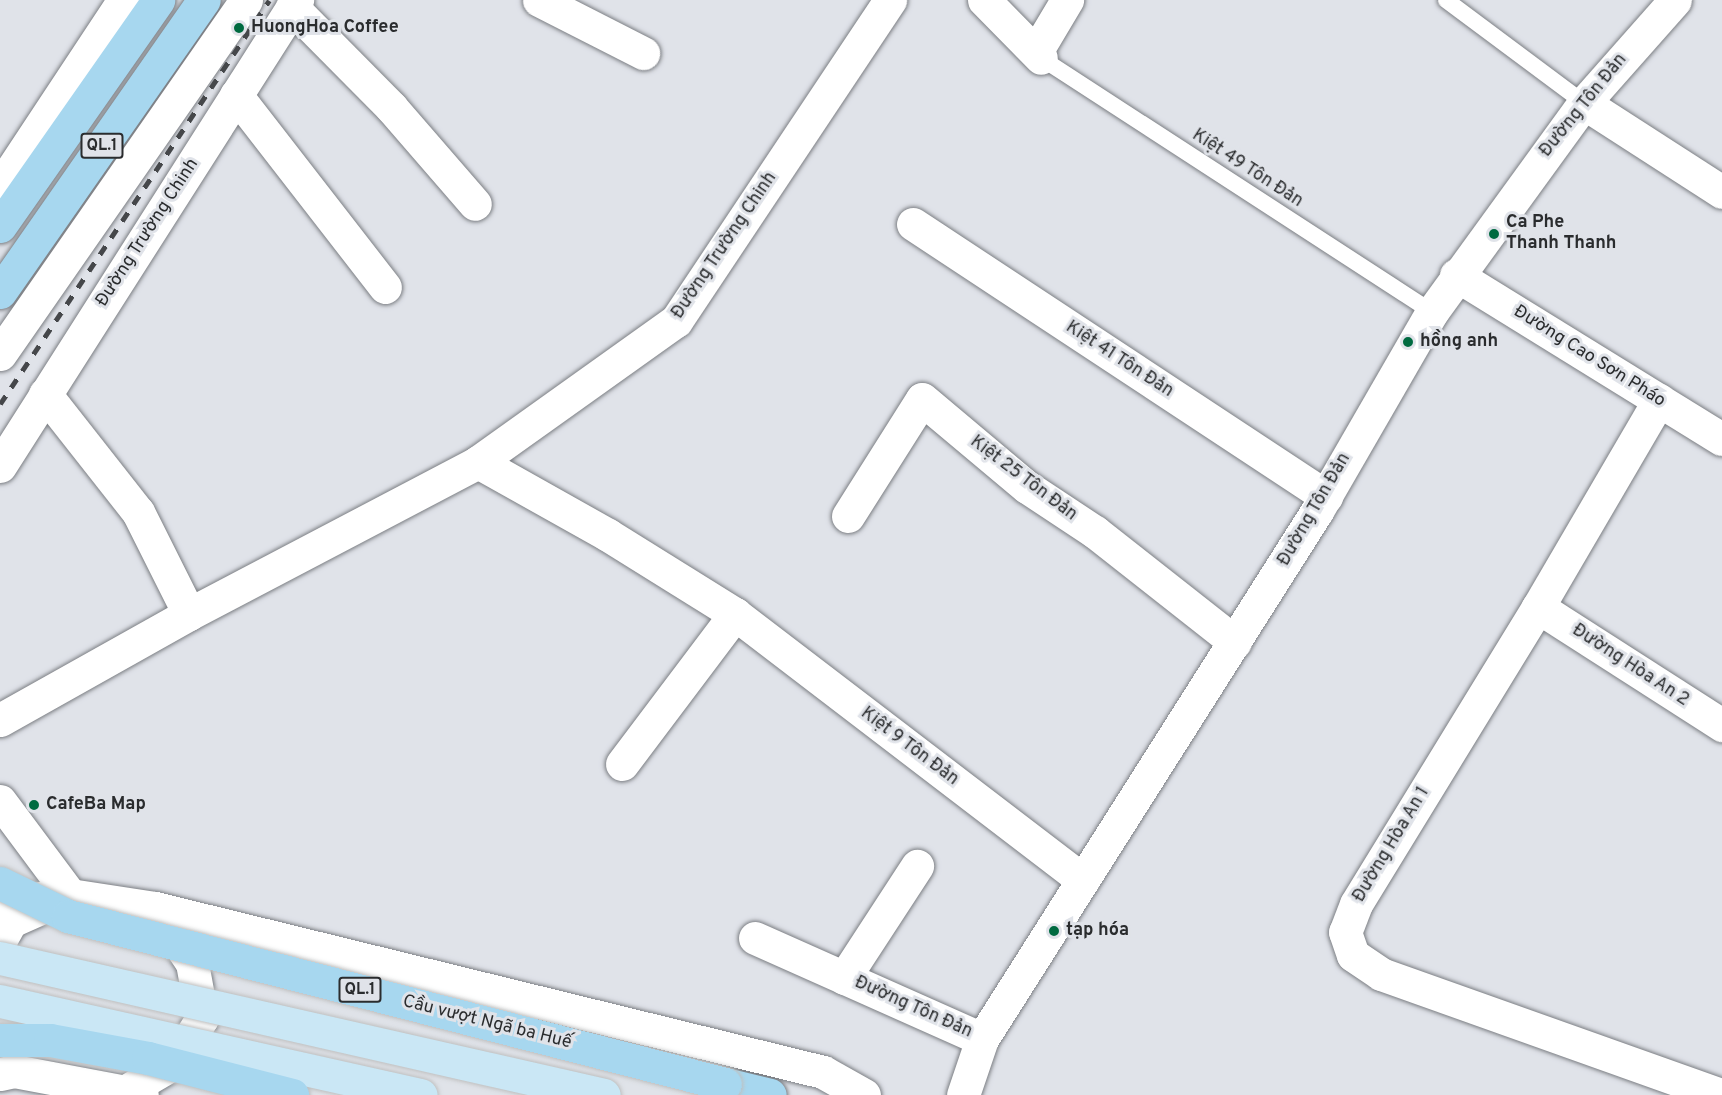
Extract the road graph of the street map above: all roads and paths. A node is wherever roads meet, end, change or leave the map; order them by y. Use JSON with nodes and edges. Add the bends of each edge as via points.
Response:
{"nodes":[{"id":1,"x":124,"y":0,"type":"edge"},
{"id":2,"x":158,"y":0,"type":"edge"},
{"id":3,"x":204,"y":0,"type":"edge"},
{"id":4,"x":246,"y":0,"type":"edge"},
{"id":5,"x":539,"y":0,"type":"edge"},
{"id":6,"x":890,"y":0,"type":"edge"},
{"id":7,"x":984,"y":0,"type":"edge"},
{"id":8,"x":1067,"y":0,"type":"edge"},
{"id":9,"x":1446,"y":0,"type":"edge"},
{"id":10,"x":1673,"y":0,"type":"edge"},
{"id":11,"x":295,"y":4,"type":"edge"},
{"id":12,"x":644,"y":54,"type":"dead end"},
{"id":13,"x":1039,"y":55,"type":"junction"},
{"id":14,"x":236,"y":95,"type":"junction"},
{"id":15,"x":1584,"y":103,"type":"junction"},
{"id":16,"x":0,"y":187,"type":"edge"},
{"id":17,"x":1722,"y":192,"type":"edge"},
{"id":18,"x":475,"y":204,"type":"dead end"},
{"id":19,"x":913,"y":224,"type":"dead end"},
{"id":20,"x":0,"y":226,"type":"edge"},
{"id":21,"x":1456,"y":274,"type":"junction"},
{"id":22,"x":385,"y":286,"type":"dead end"},
{"id":23,"x":0,"y":292,"type":"edge"},
{"id":24,"x":1432,"y":312,"type":"junction"},
{"id":25,"x":0,"y":354,"type":"edge"},
{"id":26,"x":45,"y":394,"type":"junction"},
{"id":27,"x":1659,"y":400,"type":"junction"},
{"id":28,"x":1722,"y":439,"type":"edge"},
{"id":29,"x":478,"y":462,"type":"junction"},
{"id":30,"x":0,"y":466,"type":"edge"},
{"id":31,"x":1326,"y":496,"type":"junction"},
{"id":32,"x":848,"y":516,"type":"dead end"},
{"id":33,"x":1538,"y":607,"type":"junction"},
{"id":34,"x":189,"y":614,"type":"junction"},
{"id":35,"x":735,"y":614,"type":"junction"},
{"id":36,"x":1234,"y":642,"type":"junction"},
{"id":37,"x":0,"y":720,"type":"edge"},
{"id":38,"x":1722,"y":726,"type":"edge"},
{"id":39,"x":622,"y":764,"type":"dead end"},
{"id":40,"x":0,"y":801,"type":"edge"},
{"id":41,"x":916,"y":866,"type":"dead end"},
{"id":42,"x":1083,"y":880,"type":"junction"},
{"id":43,"x":0,"y":883,"type":"edge"},
{"id":44,"x":70,"y":895,"type":"junction"},
{"id":45,"x":0,"y":902,"type":"edge"},
{"id":46,"x":155,"y":908,"type":"junction"},
{"id":47,"x":754,"y":938,"type":"dead end"},
{"id":48,"x":0,"y":941,"type":"edge"},
{"id":49,"x":0,"y":958,"type":"edge"},
{"id":50,"x":844,"y":978,"type":"junction"},
{"id":51,"x":0,"y":1000,"type":"edge"},
{"id":52,"x":982,"y":1039,"type":"junction"},
{"id":53,"x":0,"y":1040,"type":"edge"},
{"id":54,"x":5,"y":1064,"type":"edge"},
{"id":55,"x":134,"y":1093,"type":"edge"},
{"id":56,"x":292,"y":1095,"type":"edge"},
{"id":57,"x":421,"y":1095,"type":"edge"},
{"id":58,"x":604,"y":1095,"type":"edge"},
{"id":59,"x":770,"y":1095,"type":"edge"},
{"id":60,"x":864,"y":1095,"type":"edge"},
{"id":61,"x":963,"y":1095,"type":"edge"},
{"id":62,"x":1721,"y":1095,"type":"edge"}],
"edges":[{"from":1,"to":16,"type":"street"},
{"from":2,"to":20,"type":"highway","number":"QL.1"},
{"from":3,"to":23,"type":"highway","number":"QL.1"},
{"from":4,"to":25,"type":"street"},
{"from":5,"to":12,"type":"street"},
{"from":6,"to":29,"type":"street","name":"Đường Trường Chinh","via":[[676,321]]},
{"from":7,"to":13,"type":"street"},
{"from":8,"to":13,"type":"street"},
{"from":9,"to":15,"type":"lane"},
{"from":10,"to":15,"type":"street","name":"Đường Tôn Đản"},
{"from":11,"to":14,"type":"street","name":"Đường Trường Chinh"},
{"from":11,"to":18,"type":"street"},
{"from":13,"to":24,"type":"lane","name":"Kiệt 49 Tôn Đản"},
{"from":14,"to":22,"type":"street"},
{"from":14,"to":26,"type":"street","name":"Đường Trường Chinh"},
{"from":15,"to":17,"type":"street"},
{"from":15,"to":21,"type":"street","name":"Đường Tôn Đản"},
{"from":19,"to":31,"type":"street","name":"Kiệt 41 Tôn Đản"},
{"from":21,"to":24,"type":"street","name":"Đường Tôn Đản"},
{"from":21,"to":27,"type":"street","name":"Đường Cao Sơn Pháo"},
{"from":24,"to":31,"type":"street","name":"Đường Tôn Đản"},
{"from":26,"to":30,"type":"street","name":"Đường Trường Chinh"},
{"from":26,"to":34,"type":"street","via":[[138,512]]},
{"from":27,"to":28,"type":"street","name":"Đường Cao Sơn Pháo"},
{"from":27,"to":33,"type":"street","name":"Đường Hòa An 1"},
{"from":29,"to":34,"type":"street","name":"Đường Trường Chinh"},
{"from":29,"to":35,"type":"street","name":"Kiệt 9 Tôn Đản","via":[[608,535]]},
{"from":31,"to":36,"type":"street","name":"Đường Tôn Đản"},
{"from":32,"to":36,"type":"street","name":"Kiệt 25 Tôn Đản","via":[[921,399],[1027,487],[1095,532]]},
{"from":33,"to":38,"type":"street","name":"Đường Hòa An 2"},
{"from":33,"to":62,"type":"street","name":"Đường Hòa An 1","via":[[1356,904],[1345,932],[1346,943],[1364,966],[1381,975]]},
{"from":34,"to":37,"type":"street","name":"Đường Trường Chinh"},
{"from":35,"to":39,"type":"street"},
{"from":35,"to":42,"type":"street","name":"Kiệt 9 Tôn Đản"},
{"from":36,"to":42,"type":"street","name":"Đường Tôn Đản"},
{"from":40,"to":44,"type":"street"},
{"from":41,"to":50,"type":"street","name":"Đường Tôn Đản"},
{"from":42,"to":52,"type":"street","name":"Đường Tôn Đản"},
{"from":43,"to":59,"type":"highway","name":"Cầu vượt Ngã ba Huế","number":"QL.1","bridge":true,"via":[[68,916]]},
{"from":44,"to":45,"type":"street"},
{"from":44,"to":46,"type":"street"},
{"from":44,"to":48,"type":"street","via":[[11,921]]},
{"from":46,"to":55,"type":"street","via":[[192,963],[202,1018],[174,1063]]},
{"from":46,"to":60,"type":"street","via":[[823,1072]]},
{"from":47,"to":50,"type":"street","name":"Đường Tôn Đản"},
{"from":49,"to":58,"type":"main road","bridge":true},
{"from":50,"to":52,"type":"street","name":"Đường Tôn Đản"},
{"from":51,"to":57,"type":"main road","bridge":true},
{"from":52,"to":61,"type":"street","name":"Đường Tôn Đản"},
{"from":53,"to":56,"type":"highway","bridge":true,"via":[[50,1041],[148,1058]]},
{"from":54,"to":55,"type":"street"}]}
